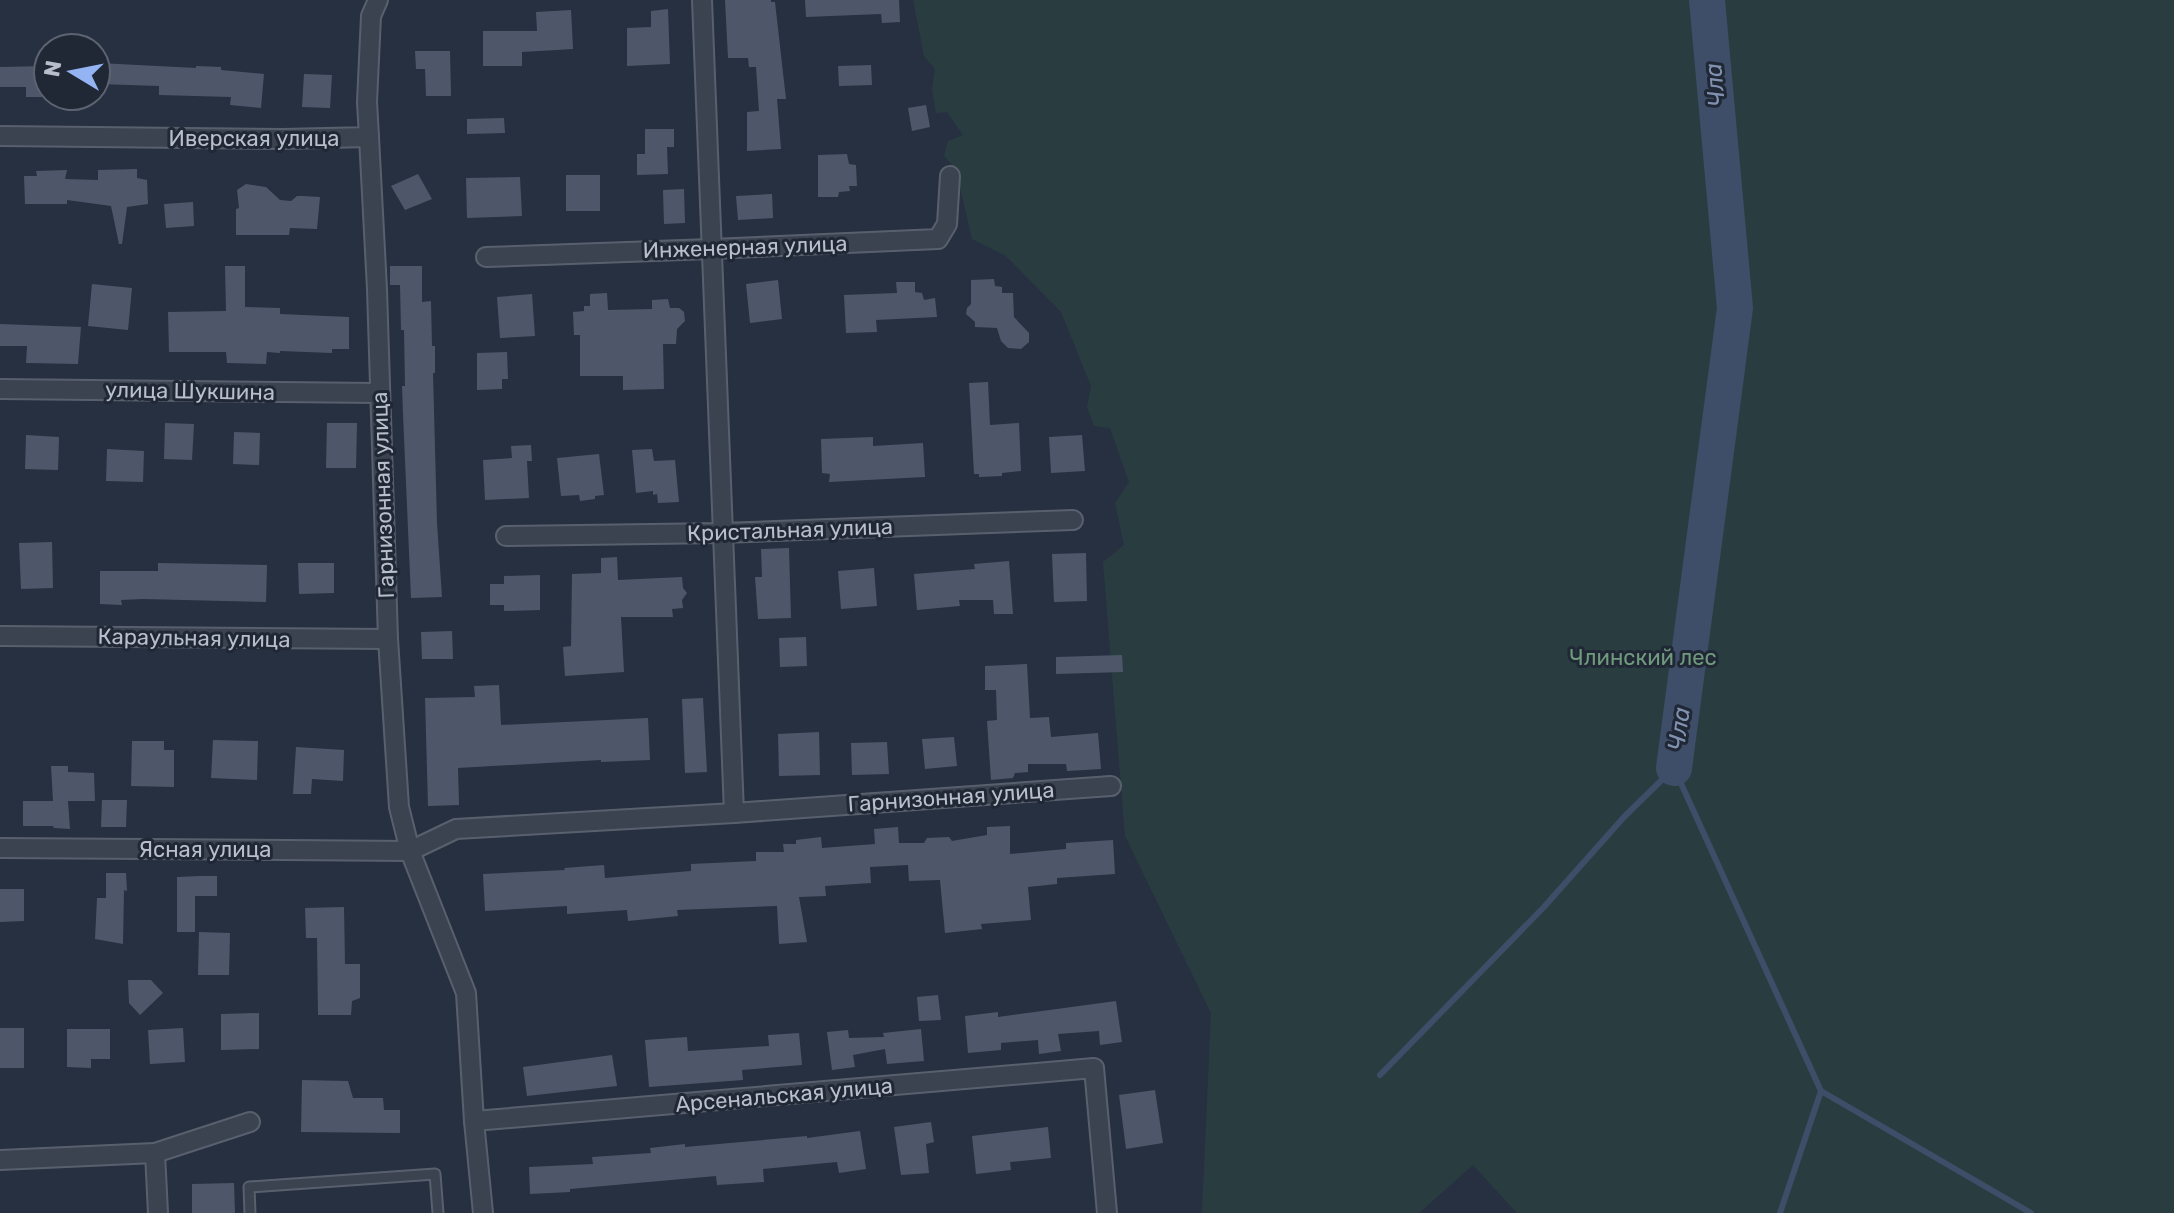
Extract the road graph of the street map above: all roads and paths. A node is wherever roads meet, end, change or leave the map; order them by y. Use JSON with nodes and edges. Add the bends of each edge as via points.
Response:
{"nodes":[{"id":1,"x":378,"y":0,"type":"edge"},
{"id":2,"x":702,"y":0,"type":"edge"},
{"id":3,"x":0,"y":136,"type":"edge"},
{"id":4,"x":369,"y":137,"type":"junction"},
{"id":5,"x":950,"y":176,"type":"dead end"},
{"id":6,"x":711,"y":249,"type":"junction"},
{"id":7,"x":486,"y":257,"type":"dead end"},
{"id":8,"x":0,"y":389,"type":"edge"},
{"id":9,"x":379,"y":393,"type":"junction"},
{"id":10,"x":1073,"y":520,"type":"dead end"},
{"id":11,"x":722,"y":533,"type":"junction"},
{"id":12,"x":506,"y":536,"type":"dead end"},
{"id":13,"x":0,"y":636,"type":"edge"},
{"id":14,"x":388,"y":639,"type":"junction"},
{"id":15,"x":1111,"y":786,"type":"dead end"},
{"id":16,"x":734,"y":813,"type":"junction"},
{"id":17,"x":0,"y":848,"type":"edge"},
{"id":18,"x":410,"y":851,"type":"junction"},
{"id":19,"x":474,"y":1121,"type":"junction"},
{"id":20,"x":250,"y":1122,"type":"dead end"},
{"id":21,"x":155,"y":1153,"type":"junction"},
{"id":22,"x":0,"y":1160,"type":"edge"},
{"id":23,"x":158,"y":1213,"type":"edge"},
{"id":24,"x":250,"y":1213,"type":"edge"},
{"id":25,"x":438,"y":1213,"type":"edge"},
{"id":26,"x":483,"y":1213,"type":"edge"},
{"id":27,"x":1107,"y":1213,"type":"edge"}],
"edges":[{"from":1,"to":4,"type":"street","name":"Иверская улица","via":[[371,16]]},
{"from":2,"to":6,"type":"street"},
{"from":3,"to":4,"type":"street","name":"Иверская улица"},
{"from":4,"to":9,"type":"street","name":"Гарнизонная улица"},
{"from":5,"to":6,"type":"street","name":"Инженерная улица","via":[[947,224],[938,239]]},
{"from":6,"to":7,"type":"street","name":"Инженерная улица"},
{"from":6,"to":11,"type":"street"},
{"from":8,"to":9,"type":"street","name":"улица Шукшина"},
{"from":9,"to":14,"type":"street","name":"Гарнизонная улица"},
{"from":10,"to":11,"type":"street","name":"Кристальная улица"},
{"from":11,"to":12,"type":"street","name":"Кристальная улица"},
{"from":11,"to":16,"type":"street"},
{"from":13,"to":14,"type":"street","name":"Караульная улица"},
{"from":14,"to":18,"type":"street","name":"Гарнизонная улица","via":[[399,807]]},
{"from":15,"to":16,"type":"street","name":"Гарнизонная улица"},
{"from":16,"to":18,"type":"street","name":"Гарнизонная улица","via":[[456,829]]},
{"from":17,"to":18,"type":"street","name":"Ясная улица"},
{"from":18,"to":19,"type":"street","name":"Гарнизонная улица","via":[[466,993]]},
{"from":19,"to":26,"type":"street","name":"Гарнизонная улица"},
{"from":19,"to":27,"type":"street","name":"Арсенальская улица","via":[[1094,1068]]},
{"from":20,"to":21,"type":"street"},
{"from":21,"to":22,"type":"street"},
{"from":21,"to":23,"type":"street"},
{"from":24,"to":25,"type":"lane","via":[[249,1187],[435,1174]]}]}
